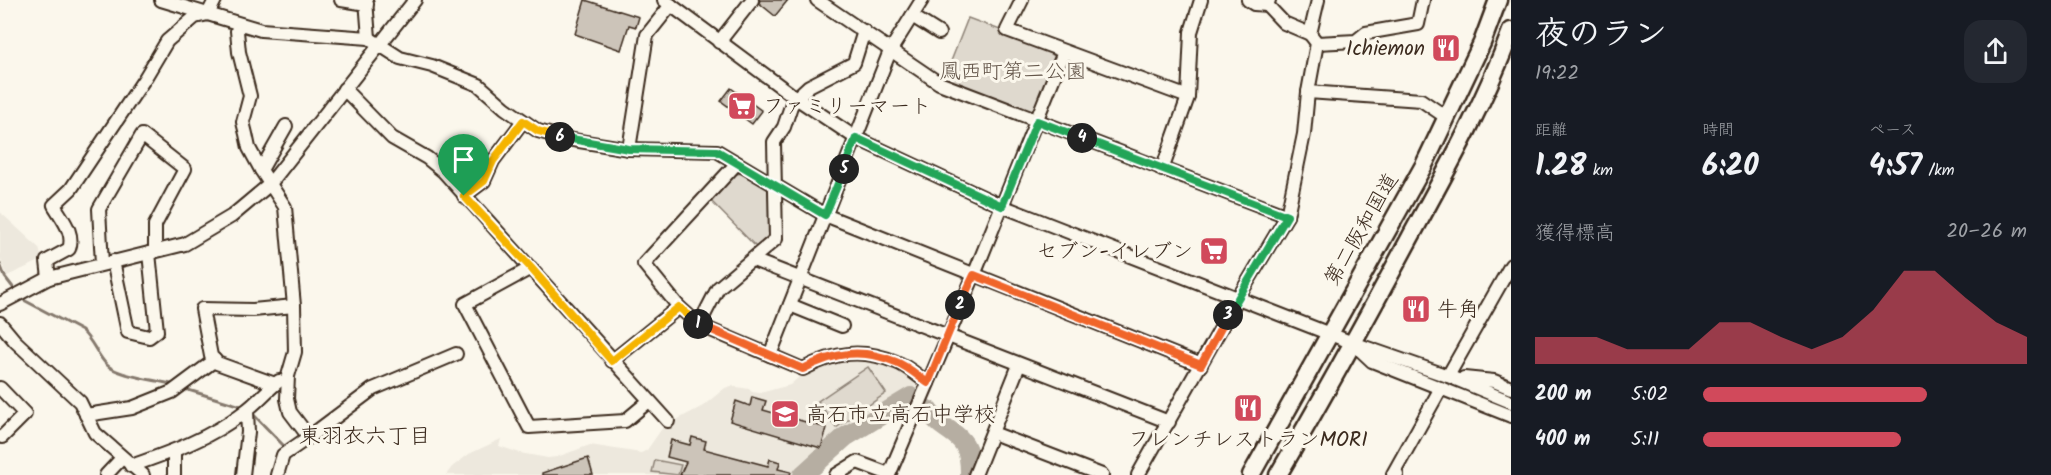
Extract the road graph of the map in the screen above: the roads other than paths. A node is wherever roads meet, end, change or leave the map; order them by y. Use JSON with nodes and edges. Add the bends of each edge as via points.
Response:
{"nodes":[{"id":1,"x":161,"y":0,"type":"edge"},
{"id":2,"x":214,"y":0,"type":"edge"},
{"id":3,"x":341,"y":0,"type":"edge"},
{"id":4,"x":415,"y":0,"type":"edge"},
{"id":5,"x":752,"y":0,"type":"edge"},
{"id":6,"x":817,"y":0,"type":"edge"},
{"id":7,"x":922,"y":0,"type":"edge"},
{"id":8,"x":1022,"y":0,"type":"edge"},
{"id":9,"x":1201,"y":0,"type":"edge"},
{"id":10,"x":1248,"y":0,"type":"edge"},
{"id":11,"x":1318,"y":0,"type":"edge"},
{"id":12,"x":1423,"y":0,"type":"edge"},
{"id":13,"x":1498,"y":0,"type":"edge"},
{"id":14,"x":366,"y":2,"type":"edge"},
{"id":15,"x":667,"y":3,"type":"edge"},
{"id":16,"x":1268,"y":3,"type":"edge"},
{"id":17,"x":208,"y":14,"type":"junction"},
{"id":18,"x":912,"y":16,"type":"junction"},
{"id":19,"x":239,"y":25,"type":"junction"},
{"id":20,"x":864,"y":31,"type":"junction"},
{"id":21,"x":1511,"y":31,"type":"edge"},
{"id":22,"x":939,"y":33,"type":"dead end"},
{"id":23,"x":369,"y":38,"type":"junction"},
{"id":24,"x":1313,"y":38,"type":"junction"},
{"id":25,"x":718,"y":40,"type":"junction"},
{"id":26,"x":380,"y":45,"type":"junction"},
{"id":27,"x":890,"y":51,"type":"junction"},
{"id":28,"x":1064,"y":52,"type":"junction"},
{"id":29,"x":344,"y":89,"type":"junction"},
{"id":30,"x":1308,"y":92,"type":"junction"},
{"id":31,"x":1188,"y":97,"type":"junction"},
{"id":32,"x":796,"y":98,"type":"junction"},
{"id":33,"x":1446,"y":117,"type":"junction"},
{"id":34,"x":523,"y":121,"type":"junction"},
{"id":35,"x":1037,"y":121,"type":"junction"},
{"id":36,"x":286,"y":126,"type":"dead end"},
{"id":37,"x":856,"y":138,"type":"junction"},
{"id":38,"x":629,"y":149,"type":"junction"},
{"id":39,"x":737,"y":163,"type":"junction"},
{"id":40,"x":261,"y":170,"type":"junction"},
{"id":41,"x":1162,"y":170,"type":"junction"},
{"id":42,"x":269,"y":185,"type":"junction"},
{"id":43,"x":774,"y":185,"type":"junction"},
{"id":44,"x":464,"y":196,"type":"junction"},
{"id":45,"x":1002,"y":206,"type":"junction"},
{"id":46,"x":825,"y":215,"type":"junction"},
{"id":47,"x":1287,"y":216,"type":"junction"},
{"id":48,"x":152,"y":252,"type":"junction"},
{"id":49,"x":753,"y":260,"type":"junction"},
{"id":50,"x":108,"y":262,"type":"junction"},
{"id":51,"x":1511,"y":265,"type":"edge"},
{"id":52,"x":531,"y":268,"type":"junction"},
{"id":53,"x":974,"y":275,"type":"junction"},
{"id":54,"x":49,"y":278,"type":"junction"},
{"id":55,"x":800,"y":278,"type":"junction"},
{"id":56,"x":1507,"y":283,"type":"edge"},
{"id":57,"x":1238,"y":298,"type":"junction"},
{"id":58,"x":0,"y":304,"type":"edge"},
{"id":59,"x":790,"y":305,"type":"junction"},
{"id":60,"x":294,"y":306,"type":"junction"},
{"id":61,"x":679,"y":307,"type":"junction"},
{"id":62,"x":0,"y":323,"type":"edge"},
{"id":63,"x":699,"y":326,"type":"junction"},
{"id":64,"x":842,"y":326,"type":"dead end"},
{"id":65,"x":1329,"y":332,"type":"junction"},
{"id":66,"x":947,"y":335,"type":"junction"},
{"id":67,"x":1353,"y":343,"type":"junction"},
{"id":68,"x":456,"y":354,"type":"dead end"},
{"id":69,"x":770,"y":355,"type":"junction"},
{"id":70,"x":215,"y":360,"type":"junction"},
{"id":71,"x":612,"y":361,"type":"junction"},
{"id":72,"x":1019,"y":365,"type":"junction"},
{"id":73,"x":1201,"y":365,"type":"junction"},
{"id":74,"x":288,"y":376,"type":"junction"},
{"id":75,"x":1448,"y":376,"type":"junction"},
{"id":76,"x":928,"y":383,"type":"junction"},
{"id":77,"x":275,"y":384,"type":"junction"},
{"id":78,"x":0,"y":388,"type":"edge"},
{"id":79,"x":1441,"y":388,"type":"junction"},
{"id":80,"x":1511,"y":388,"type":"edge"},
{"id":81,"x":649,"y":401,"type":"junction"},
{"id":82,"x":1511,"y":402,"type":"edge"},
{"id":83,"x":248,"y":409,"type":"junction"},
{"id":84,"x":86,"y":415,"type":"junction"},
{"id":85,"x":1511,"y":416,"type":"edge"},
{"id":86,"x":668,"y":421,"type":"dead end"},
{"id":87,"x":1169,"y":422,"type":"junction"},
{"id":88,"x":993,"y":433,"type":"junction"},
{"id":89,"x":2,"y":437,"type":"dead end"},
{"id":90,"x":309,"y":437,"type":"junction"},
{"id":91,"x":174,"y":451,"type":"junction"},
{"id":92,"x":127,"y":462,"type":"junction"},
{"id":93,"x":106,"y":475,"type":"edge"},
{"id":94,"x":143,"y":475,"type":"edge"},
{"id":95,"x":174,"y":475,"type":"edge"},
{"id":96,"x":243,"y":475,"type":"edge"},
{"id":97,"x":277,"y":475,"type":"edge"},
{"id":98,"x":836,"y":475,"type":"edge"},
{"id":99,"x":889,"y":475,"type":"edge"},
{"id":100,"x":975,"y":475,"type":"edge"},
{"id":101,"x":1102,"y":475,"type":"edge"},
{"id":102,"x":1138,"y":475,"type":"edge"},
{"id":103,"x":1251,"y":475,"type":"edge"},
{"id":104,"x":1278,"y":475,"type":"edge"},
{"id":105,"x":1397,"y":475,"type":"edge"}],
"edges":[{"from":1,"to":17,"type":"street"},
{"from":2,"to":17,"type":"street"},
{"from":3,"to":14,"type":"street"},
{"from":4,"to":26,"type":"street"},
{"from":5,"to":25,"type":"street"},
{"from":6,"to":20,"type":"street"},
{"from":7,"to":18,"type":"street"},
{"from":8,"to":28,"type":"street","via":[[1007,30]]},
{"from":9,"to":31,"type":"street","via":[[1191,32]]},
{"from":10,"to":16,"type":"street","via":[[1254,4]]},
{"from":11,"to":24,"type":"street"},
{"from":12,"to":24,"type":"street","via":[[1418,24],[1366,33],[1356,41]]},
{"from":13,"to":33,"type":"highway","name":"第二阪和国道"},
{"from":14,"to":23,"type":"street"},
{"from":15,"to":25,"type":"street"},
{"from":15,"to":38,"type":"street","via":[[647,35]]},
{"from":16,"to":24,"type":"street","via":[[1284,23]]},
{"from":17,"to":19,"type":"street"},
{"from":17,"to":54,"type":"street","via":[[195,17],[167,40],[71,189],[54,205],[71,242],[69,249],[47,261]]},
{"from":18,"to":22,"type":"street"},
{"from":18,"to":27,"type":"street"},
{"from":19,"to":23,"type":"street"},
{"from":19,"to":40,"type":"street","via":[[239,52],[250,96],[243,122],[249,148]]},
{"from":20,"to":27,"type":"street"},
{"from":20,"to":32,"type":"street","via":[[854,63],[809,86]]},
{"from":21,"to":67,"type":"highway","via":[[1443,178]]},
{"from":23,"to":26,"type":"street"},
{"from":24,"to":30,"type":"street"},
{"from":25,"to":32,"type":"street"},
{"from":26,"to":29,"type":"street"},
{"from":26,"to":34,"type":"street","via":[[400,58],[479,85]]},
{"from":27,"to":35,"type":"street","via":[[939,83]]},
{"from":27,"to":37,"type":"street"},
{"from":28,"to":31,"type":"street"},
{"from":28,"to":35,"type":"street"},
{"from":29,"to":42,"type":"street"},
{"from":29,"to":44,"type":"street","via":[[393,138],[443,171]]},
{"from":30,"to":33,"type":"street","via":[[1420,100]]},
{"from":30,"to":47,"type":"street","via":[[1304,134]]},
{"from":31,"to":41,"type":"street"},
{"from":32,"to":37,"type":"street"},
{"from":32,"to":43,"type":"street","via":[[774,142]]},
{"from":33,"to":65,"type":"highway","name":"第二阪和国道","via":[[1424,165]]},
{"from":34,"to":38,"type":"street","via":[[538,131],[567,139]]},
{"from":34,"to":44,"type":"street","via":[[493,161],[484,181]]},
{"from":35,"to":41,"type":"street"},
{"from":35,"to":45,"type":"street"},
{"from":36,"to":40,"type":"street"},
{"from":37,"to":45,"type":"street"},
{"from":37,"to":46,"type":"street"},
{"from":38,"to":39,"type":"street","via":[[717,151]]},
{"from":39,"to":43,"type":"street"},
{"from":39,"to":61,"type":"street","via":[[644,264]]},
{"from":40,"to":42,"type":"street"},
{"from":41,"to":47,"type":"street"},
{"from":42,"to":48,"type":"street","via":[[232,216],[184,244]]},
{"from":42,"to":60,"type":"street","via":[[285,207]]},
{"from":43,"to":46,"type":"street"},
{"from":43,"to":49,"type":"street","via":[[776,239]]},
{"from":44,"to":52,"type":"street"},
{"from":45,"to":53,"type":"street"},
{"from":45,"to":57,"type":"street"},
{"from":46,"to":53,"type":"street"},
{"from":46,"to":55,"type":"street"},
{"from":47,"to":57,"type":"street"},
{"from":48,"to":50,"type":"street"},
{"from":48,"to":50,"type":"street","via":[[157,331],[149,337],[128,332]]},
{"from":48,"to":50,"type":"street","via":[[154,225],[185,169],[142,135],[99,209]]},
{"from":49,"to":55,"type":"street"},
{"from":49,"to":63,"type":"street","via":[[718,288]]},
{"from":50,"to":54,"type":"street"},
{"from":51,"to":56,"type":"street"},
{"from":52,"to":71,"type":"street"},
{"from":52,"to":81,"type":"street","via":[[465,304],[530,427],[625,421]]},
{"from":53,"to":66,"type":"street"},
{"from":53,"to":73,"type":"street"},
{"from":54,"to":58,"type":"street"},
{"from":55,"to":59,"type":"street"},
{"from":55,"to":66,"type":"street"},
{"from":56,"to":75,"type":"street"},
{"from":57,"to":65,"type":"street"},
{"from":57,"to":73,"type":"street"},
{"from":59,"to":64,"type":"street"},
{"from":59,"to":69,"type":"street"},
{"from":60,"to":70,"type":"street","via":[[201,309]]},
{"from":60,"to":74,"type":"street","via":[[295,352]]},
{"from":61,"to":63,"type":"street"},
{"from":61,"to":71,"type":"street"},
{"from":62,"to":84,"type":"street","via":[[80,402]]},
{"from":63,"to":69,"type":"street"},
{"from":65,"to":67,"type":"street"},
{"from":65,"to":103,"type":"highway","name":"第二阪和国道"},
{"from":66,"to":72,"type":"street"},
{"from":66,"to":76,"type":"street"},
{"from":67,"to":75,"type":"street"},
{"from":67,"to":79,"type":"street","via":[[1372,361]]},
{"from":67,"to":104,"type":"highway"},
{"from":68,"to":90,"type":"street","via":[[373,389]]},
{"from":69,"to":76,"type":"street","via":[[803,369],[842,353],[866,354],[897,362]]},
{"from":70,"to":77,"type":"street"},
{"from":70,"to":84,"type":"street","via":[[172,392],[132,408]]},
{"from":71,"to":81,"type":"street"},
{"from":72,"to":87,"type":"street"},
{"from":72,"to":88,"type":"street"},
{"from":73,"to":87,"type":"street"},
{"from":74,"to":77,"type":"street"},
{"from":74,"to":90,"type":"street","via":[[291,412]]},
{"from":75,"to":80,"type":"street","via":[[1494,381]]},
{"from":75,"to":82,"type":"street"},
{"from":76,"to":99,"type":"street"},
{"from":77,"to":83,"type":"street"},
{"from":78,"to":89,"type":"street","via":[[25,414]]},
{"from":79,"to":85,"type":"street"},
{"from":79,"to":105,"type":"street","via":[[1394,474]]},
{"from":81,"to":86,"type":"street"},
{"from":83,"to":91,"type":"street","via":[[219,430]]},
{"from":83,"to":96,"type":"street"},
{"from":84,"to":92,"type":"street","via":[[95,433]]},
{"from":87,"to":102,"type":"street"},
{"from":88,"to":100,"type":"street"},
{"from":88,"to":101,"type":"street"},
{"from":90,"to":97,"type":"street","via":[[283,455]]},
{"from":91,"to":92,"type":"street"},
{"from":91,"to":95,"type":"street"},
{"from":92,"to":93,"type":"street"},
{"from":92,"to":94,"type":"street"},
{"from":98,"to":99,"type":"street","via":[[857,462]]}]}
